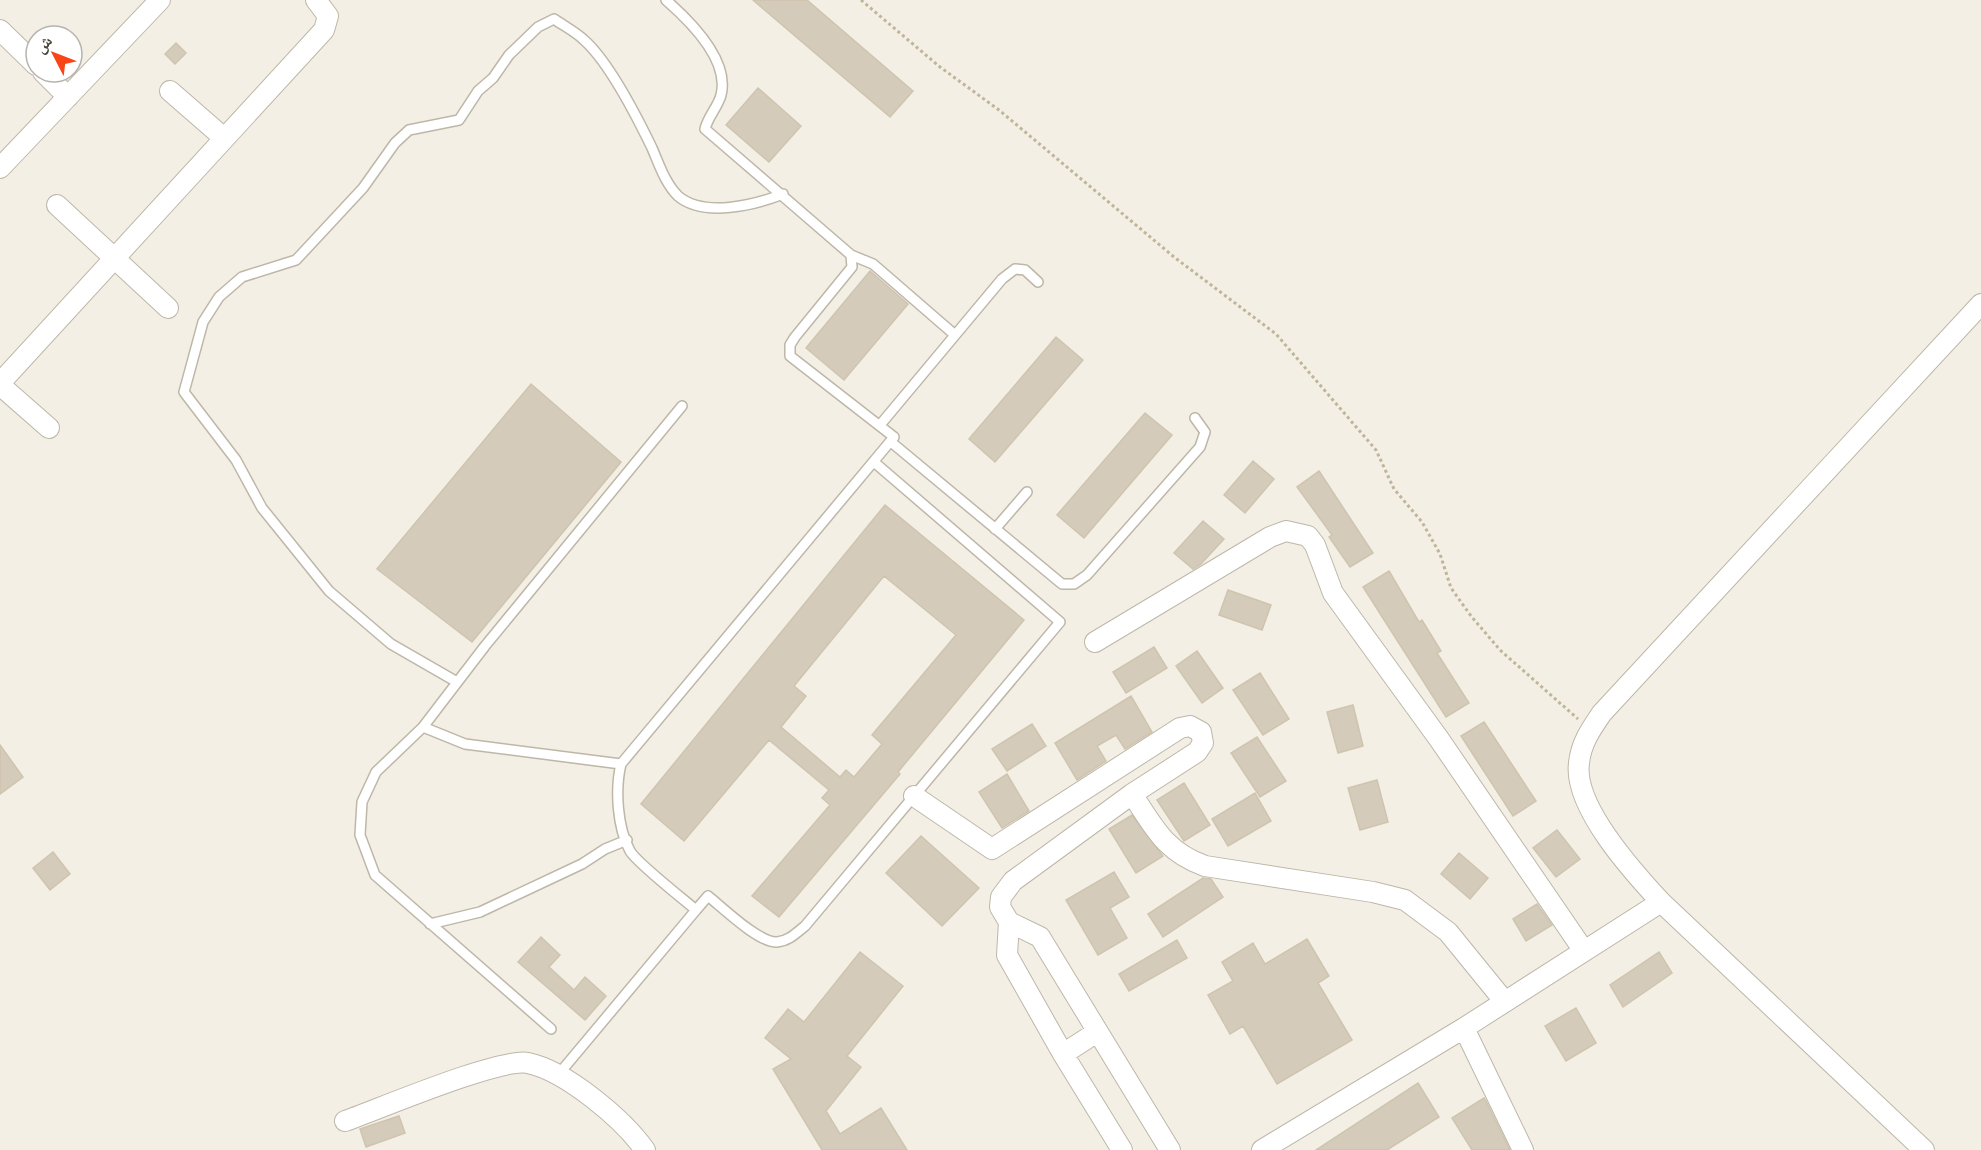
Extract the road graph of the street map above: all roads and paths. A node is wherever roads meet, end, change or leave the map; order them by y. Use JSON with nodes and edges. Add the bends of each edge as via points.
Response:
{"nodes":[{"id":1,"x":160,"y":0,"type":"edge"},
{"id":2,"x":316,"y":0,"type":"edge"},
{"id":3,"x":666,"y":0,"type":"edge"},
{"id":4,"x":861,"y":0,"type":"edge"},
{"id":5,"x":0,"y":30,"type":"edge"},
{"id":6,"x":24,"y":53,"type":"edge"},
{"id":7,"x":55,"y":84,"type":"edge"},
{"id":8,"x":170,"y":91,"type":"dead end"},
{"id":9,"x":68,"y":97,"type":"junction"},
{"id":10,"x":225,"y":138,"type":"junction"},
{"id":11,"x":0,"y":168,"type":"edge"},
{"id":12,"x":783,"y":194,"type":"junction"},
{"id":13,"x":57,"y":205,"type":"dead end"},
{"id":14,"x":851,"y":255,"type":"junction"},
{"id":15,"x":114,"y":258,"type":"junction"},
{"id":16,"x":1038,"y":282,"type":"dead end"},
{"id":17,"x":1981,"y":304,"type":"edge"},
{"id":18,"x":168,"y":308,"type":"dead end"},
{"id":19,"x":955,"y":335,"type":"junction"},
{"id":20,"x":0,"y":384,"type":"edge"},
{"id":21,"x":682,"y":406,"type":"dead end"},
{"id":22,"x":1195,"y":418,"type":"dead end"},
{"id":23,"x":880,"y":425,"type":"junction"},
{"id":24,"x":50,"y":428,"type":"dead end"},
{"id":25,"x":891,"y":442,"type":"junction"},
{"id":26,"x":874,"y":462,"type":"junction"},
{"id":27,"x":1027,"y":492,"type":"dead end"},
{"id":28,"x":995,"y":529,"type":"junction"},
{"id":29,"x":1095,"y":642,"type":"dead end"},
{"id":30,"x":458,"y":682,"type":"junction"},
{"id":31,"x":423,"y":727,"type":"junction"},
{"id":32,"x":1590,"y":731,"type":"junction"},
{"id":33,"x":621,"y":764,"type":"junction"},
{"id":34,"x":1131,"y":794,"type":"junction"},
{"id":35,"x":915,"y":796,"type":"junction"},
{"id":36,"x":627,"y":840,"type":"junction"},
{"id":37,"x":1661,"y":902,"type":"junction"},
{"id":38,"x":696,"y":910,"type":"junction"},
{"id":39,"x":1009,"y":922,"type":"junction"},
{"id":40,"x":430,"y":924,"type":"junction"},
{"id":41,"x":1584,"y":951,"type":"junction"},
{"id":42,"x":1505,"y":1002,"type":"junction"},
{"id":43,"x":1464,"y":1028,"type":"junction"},
{"id":44,"x":551,"y":1029,"type":"dead end"},
{"id":45,"x":1097,"y":1032,"type":"junction"},
{"id":46,"x":1063,"y":1054,"type":"junction"},
{"id":47,"x":558,"y":1075,"type":"junction"},
{"id":48,"x":345,"y":1121,"type":"dead end"},
{"id":49,"x":645,"y":1150,"type":"edge"},
{"id":50,"x":1122,"y":1150,"type":"edge"},
{"id":51,"x":1170,"y":1150,"type":"edge"},
{"id":52,"x":1262,"y":1150,"type":"edge"},
{"id":53,"x":1523,"y":1150,"type":"edge"},
{"id":54,"x":1924,"y":1150,"type":"edge"}],
"edges":[{"from":1,"to":9,"type":"street"},
{"from":2,"to":10,"type":"street","via":[[328,16],[324,30]]},
{"from":3,"to":12,"type":"lane","via":[[711,50],[723,76],[721,96],[705,129]]},
{"from":4,"to":32,"type":"path","via":[[1174,256],[1276,334],[1376,450],[1394,489],[1422,522],[1440,554],[1450,588],[1471,616],[1500,650]]},
{"from":5,"to":6,"type":"street"},
{"from":7,"to":9,"type":"street"},
{"from":8,"to":10,"type":"street"},
{"from":9,"to":11,"type":"street"},
{"from":10,"to":15,"type":"street"},
{"from":12,"to":14,"type":"lane"},
{"from":12,"to":30,"type":"lane","via":[[726,207],[696,206],[678,195],[660,170],[609,70],[584,40],[554,20],[538,27],[509,55],[459,120],[409,130],[395,143],[383,164],[296,260],[242,277],[219,297],[203,321],[183,392],[236,460],[261,508],[329,591],[391,644]]},
{"from":13,"to":15,"type":"street"},
{"from":14,"to":19,"type":"lane","via":[[873,264]]},
{"from":14,"to":23,"type":"lane","via":[[852,267],[790,345],[790,356]]},
{"from":15,"to":18,"type":"street"},
{"from":15,"to":20,"type":"street"},
{"from":16,"to":19,"type":"lane","via":[[1025,270],[1015,269]]},
{"from":17,"to":32,"type":"street","via":[[1602,713]]},
{"from":19,"to":23,"type":"lane"},
{"from":20,"to":24,"type":"street"},
{"from":21,"to":30,"type":"lane"},
{"from":22,"to":28,"type":"lane","via":[[1205,432],[1200,447],[1087,575],[1074,584],[1062,584]]},
{"from":23,"to":25,"type":"lane","via":[[894,437]]},
{"from":25,"to":26,"type":"lane"},
{"from":25,"to":28,"type":"lane"},
{"from":26,"to":33,"type":"lane"},
{"from":26,"to":35,"type":"lane","via":[[1060,622]]},
{"from":27,"to":28,"type":"lane"},
{"from":29,"to":41,"type":"street","via":[[1270,537],[1286,531],[1308,536],[1315,544],[1333,593]]},
{"from":30,"to":31,"type":"lane"},
{"from":31,"to":33,"type":"lane","via":[[465,744]]},
{"from":31,"to":40,"type":"lane","via":[[376,772],[362,802],[360,835],[375,875]]},
{"from":32,"to":37,"type":"street","via":[[1579,763],[1586,800],[1611,844]]},
{"from":33,"to":36,"type":"lane","via":[[616,785]]},
{"from":34,"to":35,"type":"street","via":[[1197,752],[1203,742],[1201,732],[1190,726],[1180,728],[993,849]]},
{"from":34,"to":39,"type":"street","via":[[1013,881],[1001,897],[1000,907]]},
{"from":34,"to":42,"type":"street","via":[[1183,859],[1405,900],[1448,932]]},
{"from":35,"to":38,"type":"lane","via":[[790,939],[763,939],[708,896]]},
{"from":36,"to":38,"type":"lane","via":[[630,852]]},
{"from":36,"to":40,"type":"lane","via":[[480,912]]},
{"from":37,"to":41,"type":"street"},
{"from":37,"to":54,"type":"street"},
{"from":38,"to":47,"type":"lane"},
{"from":39,"to":45,"type":"street","via":[[1040,937]]},
{"from":39,"to":46,"type":"street","via":[[1007,955]]},
{"from":40,"to":44,"type":"lane"},
{"from":41,"to":42,"type":"street"},
{"from":42,"to":43,"type":"street"},
{"from":43,"to":52,"type":"street"},
{"from":43,"to":53,"type":"street"},
{"from":45,"to":46,"type":"street"},
{"from":45,"to":51,"type":"street"},
{"from":46,"to":50,"type":"street"},
{"from":47,"to":48,"type":"street","via":[[527,1062],[496,1066]]},
{"from":47,"to":49,"type":"street","via":[[599,1104]]}]}
